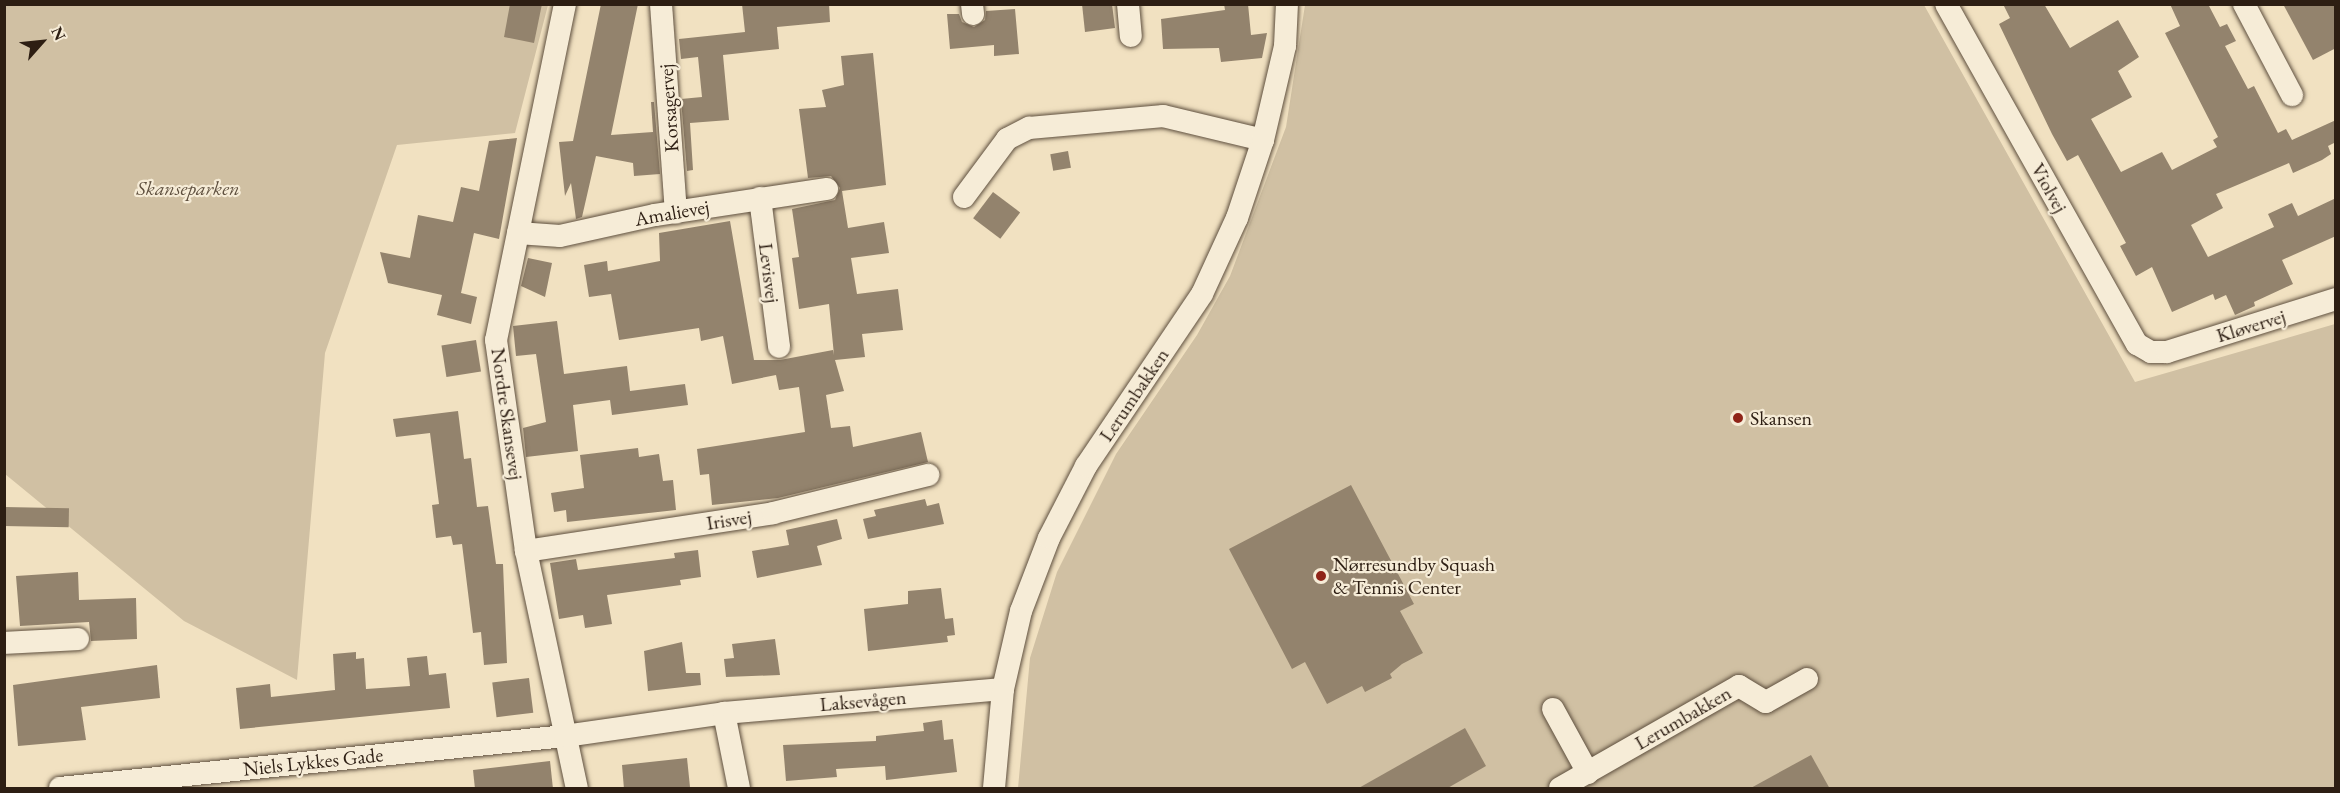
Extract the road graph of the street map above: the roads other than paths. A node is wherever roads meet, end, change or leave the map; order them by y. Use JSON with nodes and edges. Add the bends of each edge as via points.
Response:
{"nodes":[{"id":1,"x":565,"y":4,"type":"edge"},
{"id":2,"x":661,"y":4,"type":"edge"},
{"id":3,"x":1128,"y":4,"type":"edge"},
{"id":4,"x":1287,"y":4,"type":"edge"},
{"id":5,"x":1946,"y":4,"type":"edge"},
{"id":6,"x":2244,"y":4,"type":"edge"},
{"id":7,"x":1131,"y":36,"type":"dead end"},
{"id":8,"x":2292,"y":94,"type":"dead end"},
{"id":9,"x":1263,"y":140,"type":"junction"},
{"id":10,"x":827,"y":189,"type":"dead end"},
{"id":11,"x":964,"y":197,"type":"dead end"},
{"id":12,"x":760,"y":198,"type":"junction"},
{"id":13,"x":676,"y":212,"type":"junction"},
{"id":14,"x":518,"y":233,"type":"junction"},
{"id":15,"x":2336,"y":299,"type":"edge"},
{"id":16,"x":779,"y":347,"type":"dead end"},
{"id":17,"x":2167,"y":352,"type":"joint"},
{"id":18,"x":928,"y":475,"type":"dead end"},
{"id":19,"x":526,"y":551,"type":"junction"},
{"id":20,"x":78,"y":639,"type":"dead end"},
{"id":21,"x":4,"y":643,"type":"edge"},
{"id":22,"x":1807,"y":679,"type":"dead end"},
{"id":23,"x":1003,"y":689,"type":"junction"},
{"id":24,"x":1553,"y":709,"type":"dead end"},
{"id":25,"x":724,"y":713,"type":"junction"},
{"id":26,"x":566,"y":736,"type":"junction"},
{"id":27,"x":1588,"y":773,"type":"junction"},
{"id":28,"x":157,"y":783,"type":"edge"},
{"id":29,"x":60,"y":789,"type":"edge"},
{"id":30,"x":577,"y":789,"type":"edge"},
{"id":31,"x":739,"y":789,"type":"edge"},
{"id":32,"x":994,"y":789,"type":"edge"},
{"id":33,"x":1560,"y":789,"type":"edge"}],
"edges":[{"from":1,"to":14,"type":"street","name":"Nordre Skansevej"},
{"from":2,"to":13,"type":"street","name":"Korsagervej"},
{"from":3,"to":7,"type":"street"},
{"from":4,"to":9,"type":"street","name":"Lerumbakken","via":[[1285,46]]},
{"from":5,"to":17,"type":"street","name":"Violvej","via":[[2137,344],[2151,352]]},
{"from":6,"to":8,"type":"street"},
{"from":9,"to":11,"type":"street","via":[[1163,116],[1029,129],[1007,139]]},
{"from":9,"to":23,"type":"street","name":"Lerumbakken","via":[[1237,218],[1202,294],[1086,466],[1049,538],[1021,611]]},
{"from":10,"to":12,"type":"street","name":"Amalievej"},
{"from":12,"to":13,"type":"street","name":"Amalievej"},
{"from":12,"to":16,"type":"street","name":"Levisvej"},
{"from":13,"to":14,"type":"street","name":"Amalievej","via":[[560,236]]},
{"from":14,"to":19,"type":"street","name":"Nordre Skansevej","via":[[496,340]]},
{"from":15,"to":17,"type":"street","name":"Kløvervej"},
{"from":18,"to":19,"type":"street","name":"Irisvej","via":[[773,513]]},
{"from":19,"to":26,"type":"street","name":"Nordre Skansevej"},
{"from":20,"to":21,"type":"street"},
{"from":22,"to":27,"type":"street","name":"Lerumbakken","via":[[1766,702],[1739,686]]},
{"from":23,"to":25,"type":"street","name":"Laksevågen"},
{"from":23,"to":32,"type":"street","name":"Lerumbakken"},
{"from":24,"to":27,"type":"street"},
{"from":25,"to":26,"type":"street","name":"Laksevågen"},
{"from":25,"to":31,"type":"street"},
{"from":26,"to":28,"type":"street","name":"Niels Lykkes Gade"},
{"from":26,"to":30,"type":"street","name":"Nordre Skansevej"},
{"from":27,"to":33,"type":"street","name":"Lerumbakken"},
{"from":28,"to":29,"type":"street","name":"Niels Lykkes Gade"}]}
